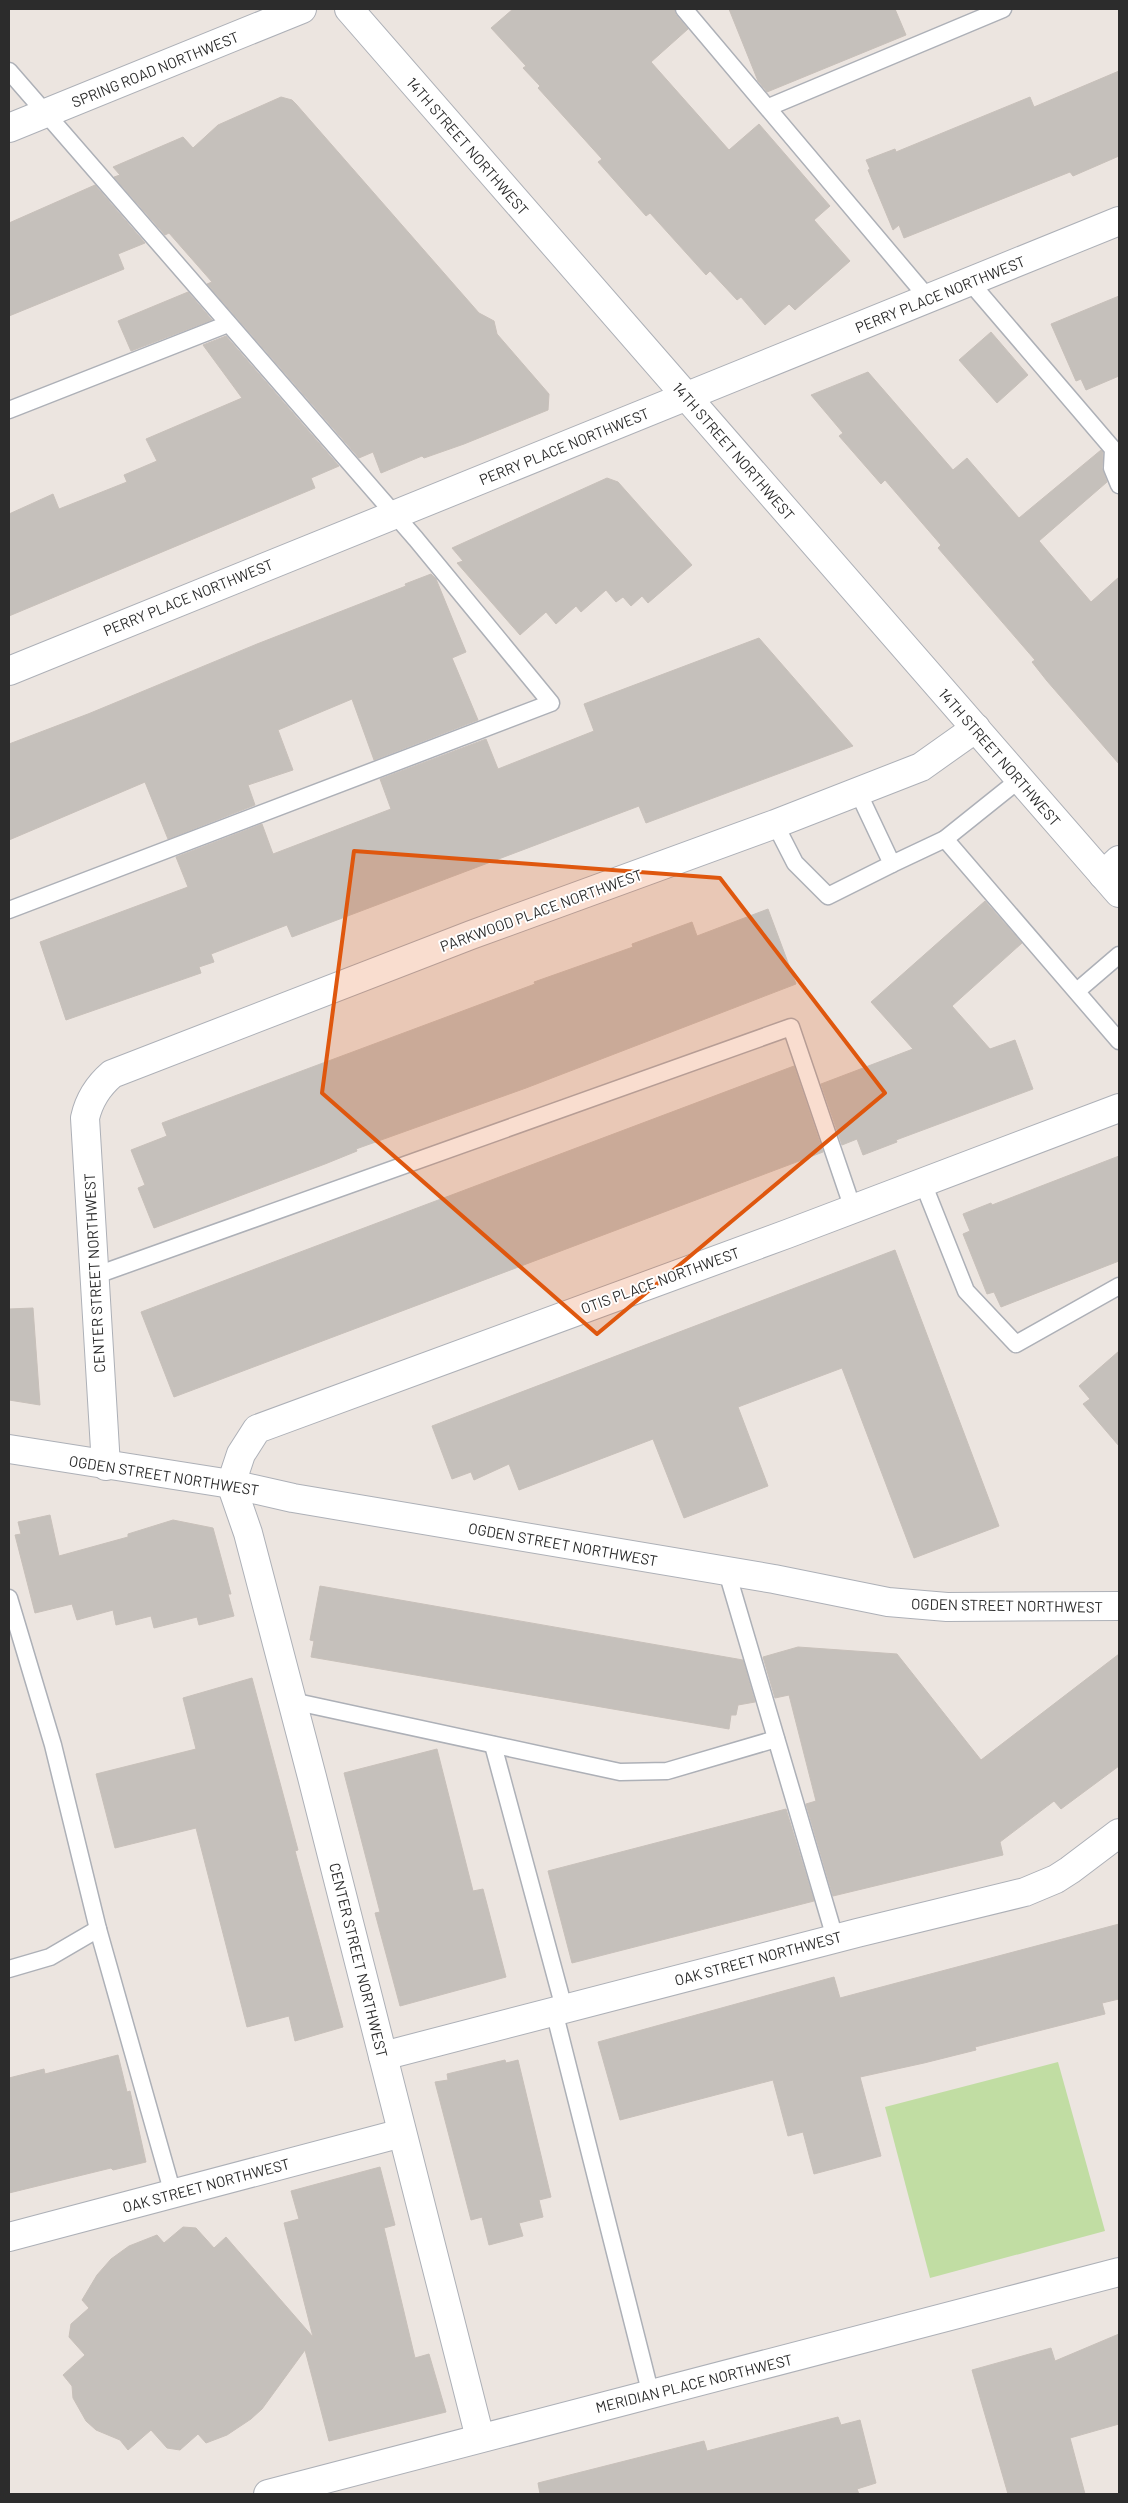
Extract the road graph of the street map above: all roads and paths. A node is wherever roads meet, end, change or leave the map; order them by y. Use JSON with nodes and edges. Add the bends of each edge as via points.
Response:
{"nodes":[{"id":1,"x":302,"y":9,"type":"edge"},
{"id":2,"x":349,"y":9,"type":"edge"},
{"id":3,"x":684,"y":9,"type":"edge"},
{"id":4,"x":1003,"y":9,"type":"edge"},
{"id":5,"x":9,"y":71,"type":"edge"},
{"id":6,"x":769,"y":107,"type":"junction"},
{"id":7,"x":45,"y":114,"type":"junction"},
{"id":8,"x":9,"y":128,"type":"edge"},
{"id":9,"x":1119,"y":221,"type":"edge"},
{"id":10,"x":970,"y":282,"type":"junction"},
{"id":11,"x":928,"y":298,"type":"junction"},
{"id":12,"x":228,"y":324,"type":"junction"},
{"id":13,"x":687,"y":396,"type":"junction"},
{"id":14,"x":9,"y":410,"type":"edge"},
{"id":15,"x":1116,"y":448,"type":"edge"},
{"id":16,"x":1119,"y":485,"type":"edge"},
{"id":17,"x":394,"y":514,"type":"junction"},
{"id":18,"x":9,"y":671,"type":"edge"},
{"id":19,"x":976,"y":728,"type":"junction"},
{"id":20,"x":1020,"y":779,"type":"junction"},
{"id":21,"x":858,"y":792,"type":"junction"},
{"id":22,"x":775,"y":824,"type":"junction"},
{"id":23,"x":945,"y":839,"type":"junction"},
{"id":24,"x":892,"y":864,"type":"junction"},
{"id":25,"x":1114,"y":876,"type":"edge"},
{"id":26,"x":9,"y":910,"type":"edge"},
{"id":27,"x":1119,"y":956,"type":"edge"},
{"id":28,"x":1077,"y":991,"type":"junction"},
{"id":29,"x":1119,"y":1041,"type":"edge"},
{"id":30,"x":102,"y":1083,"type":"joint"},
{"id":31,"x":1119,"y":1108,"type":"edge"},
{"id":32,"x":923,"y":1183,"type":"junction"},
{"id":33,"x":853,"y":1209,"type":"junction"},
{"id":34,"x":94,"y":1276,"type":"junction"},
{"id":35,"x":1119,"y":1286,"type":"edge"},
{"id":36,"x":9,"y":1449,"type":"edge"},
{"id":37,"x":106,"y":1466,"type":"junction"},
{"id":38,"x":231,"y":1484,"type":"junction"},
{"id":39,"x":727,"y":1572,"type":"junction"},
{"id":40,"x":9,"y":1598,"type":"edge"},
{"id":41,"x":1119,"y":1606,"type":"edge"},
{"id":42,"x":292,"y":1701,"type":"junction"},
{"id":43,"x":776,"y":1739,"type":"junction"},
{"id":44,"x":493,"y":1745,"type":"junction"},
{"id":45,"x":1119,"y":1833,"type":"edge"},
{"id":46,"x":98,"y":1929,"type":"junction"},
{"id":47,"x":835,"y":1938,"type":"junction"},
{"id":48,"x":9,"y":1968,"type":"edge"},
{"id":49,"x":559,"y":2010,"type":"junction"},
{"id":50,"x":383,"y":2056,"type":"junction"},
{"id":51,"x":402,"y":2133,"type":"junction"},
{"id":52,"x":172,"y":2194,"type":"junction"},
{"id":53,"x":9,"y":2237,"type":"edge"},
{"id":54,"x":1119,"y":2272,"type":"edge"},
{"id":55,"x":651,"y":2395,"type":"junction"},
{"id":56,"x":480,"y":2438,"type":"junction"},
{"id":57,"x":268,"y":2494,"type":"edge"}],
"edges":[{"from":1,"to":7,"type":"street","name":"SPRING ROAD NORTHWEST"},
{"from":2,"to":13,"type":"street","name":"14TH STREET NORTHWEST"},
{"from":3,"to":6,"type":"lane"},
{"from":4,"to":6,"type":"lane"},
{"from":5,"to":7,"type":"lane"},
{"from":6,"to":11,"type":"lane"},
{"from":7,"to":8,"type":"street","name":"SPRING ROAD NORTHWEST"},
{"from":7,"to":12,"type":"lane"},
{"from":9,"to":10,"type":"street","name":"PERRY PLACE NORTHWEST"},
{"from":10,"to":11,"type":"street","name":"PERRY PLACE NORTHWEST"},
{"from":10,"to":15,"type":"lane"},
{"from":11,"to":13,"type":"street","name":"PERRY PLACE NORTHWEST"},
{"from":12,"to":14,"type":"lane"},
{"from":12,"to":17,"type":"lane"},
{"from":13,"to":17,"type":"street","name":"PERRY PLACE NORTHWEST"},
{"from":13,"to":19,"type":"street","name":"14TH STREET NORTHWEST"},
{"from":15,"to":16,"type":"lane","via":[[1112,468]]},
{"from":17,"to":18,"type":"street","name":"PERRY PLACE NORTHWEST"},
{"from":17,"to":26,"type":"lane","via":[[551,703]]},
{"from":19,"to":20,"type":"street","name":"14TH STREET NORTHWEST"},
{"from":19,"to":21,"type":"street","name":"PARKWOOD PLACE NORTHWEST","via":[[921,767]]},
{"from":20,"to":23,"type":"lane"},
{"from":20,"to":25,"type":"street","name":"14TH STREET NORTHWEST"},
{"from":21,"to":22,"type":"street","name":"PARKWOOD PLACE NORTHWEST"},
{"from":21,"to":24,"type":"lane"},
{"from":22,"to":24,"type":"lane","via":[[794,863],[828,896]]},
{"from":22,"to":30,"type":"street","name":"PARKWOOD PLACE NORTHWEST","via":[[291,1004],[112,1074]]},
{"from":23,"to":24,"type":"lane"},
{"from":23,"to":28,"type":"lane"},
{"from":27,"to":28,"type":"lane"},
{"from":28,"to":29,"type":"lane"},
{"from":30,"to":34,"type":"street","name":"CENTER STREET NORTHWEST","via":[[88,1105],[85,1118]]},
{"from":31,"to":32,"type":"street","name":"OTIS PLACE NORTHWEST"},
{"from":32,"to":33,"type":"street","name":"OTIS PLACE NORTHWEST"},
{"from":32,"to":35,"type":"lane","via":[[966,1292],[1016,1344]]},
{"from":33,"to":34,"type":"lane","via":[[791,1027]]},
{"from":33,"to":38,"type":"street","name":"OTIS PLACE NORTHWEST","via":[[258,1429],[241,1454]]},
{"from":34,"to":37,"type":"street","name":"CENTER STREET NORTHWEST"},
{"from":36,"to":37,"type":"street","name":"OGDEN STREET NORTHWEST"},
{"from":37,"to":38,"type":"street","name":"OGDEN STREET NORTHWEST"},
{"from":38,"to":39,"type":"street","name":"OGDEN STREET NORTHWEST","via":[[302,1500]]},
{"from":38,"to":42,"type":"street","name":"CENTER STREET NORTHWEST","via":[[248,1533]]},
{"from":39,"to":41,"type":"street","name":"OGDEN STREET NORTHWEST","via":[[859,1598],[918,1605]]},
{"from":39,"to":43,"type":"lane"},
{"from":40,"to":46,"type":"lane","via":[[53,1745]]},
{"from":42,"to":44,"type":"lane"},
{"from":42,"to":50,"type":"street","name":"CENTER STREET NORTHWEST"},
{"from":43,"to":44,"type":"lane","via":[[658,1772],[620,1772]]},
{"from":43,"to":47,"type":"lane"},
{"from":44,"to":49,"type":"lane"},
{"from":45,"to":47,"type":"street","name":"OAK STREET NORTHWEST","via":[[1070,1870],[1025,1892]]},
{"from":46,"to":48,"type":"lane","via":[[50,1957]]},
{"from":46,"to":52,"type":"lane"},
{"from":47,"to":49,"type":"street","name":"OAK STREET NORTHWEST"},
{"from":49,"to":50,"type":"street","name":"OAK STREET NORTHWEST"},
{"from":49,"to":55,"type":"lane"},
{"from":50,"to":51,"type":"street","name":"CENTER STREET NORTHWEST"},
{"from":51,"to":52,"type":"street","name":"OAK STREET NORTHWEST"},
{"from":51,"to":56,"type":"street","name":"CENTER STREET NORTHWEST"},
{"from":52,"to":53,"type":"street","name":"OAK STREET NORTHWEST"},
{"from":54,"to":55,"type":"street","name":"MERIDIAN PLACE NORTHWEST"},
{"from":55,"to":56,"type":"street","name":"MERIDIAN PLACE NORTHWEST"},
{"from":56,"to":57,"type":"street","name":"MERIDIAN PLACE NORTHWEST"}]}
